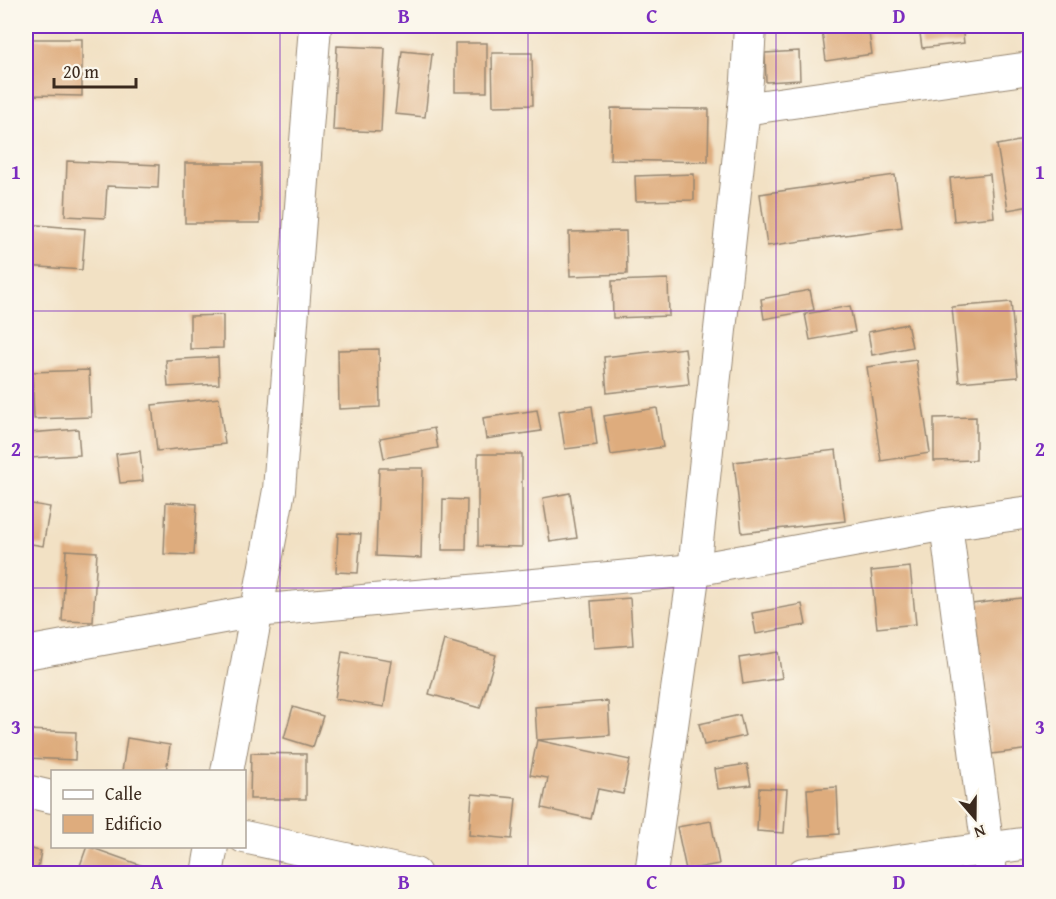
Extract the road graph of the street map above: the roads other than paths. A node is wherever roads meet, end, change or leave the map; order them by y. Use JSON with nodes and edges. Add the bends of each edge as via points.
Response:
{"nodes":[{"id":1,"x":315,"y":26,"type":"edge"},
{"id":2,"x":750,"y":26,"type":"edge"},
{"id":3,"x":1030,"y":68,"type":"edge"},
{"id":4,"x":744,"y":109,"type":"junction"},
{"id":5,"x":1030,"y":512,"type":"edge"},
{"id":6,"x":946,"y":524,"type":"junction"},
{"id":7,"x":694,"y":570,"type":"junction"},
{"id":8,"x":256,"y":611,"type":"junction"},
{"id":9,"x":26,"y":653,"type":"edge"},
{"id":10,"x":227,"y":770,"type":"edge"},
{"id":11,"x":26,"y":791,"type":"edge"},
{"id":12,"x":51,"y":797,"type":"edge"},
{"id":13,"x":246,"y":837,"type":"edge"},
{"id":14,"x":1030,"y":843,"type":"edge"},
{"id":15,"x":212,"y":848,"type":"edge"},
{"id":16,"x":990,"y":861,"type":"edge"},
{"id":17,"x":207,"y":873,"type":"edge"},
{"id":18,"x":415,"y":873,"type":"edge"},
{"id":19,"x":651,"y":873,"type":"edge"},
{"id":20,"x":802,"y":873,"type":"edge"}],
"edges":[{"from":1,"to":8,"type":"street","via":[[279,490]]},
{"from":2,"to":4,"type":"street"},
{"from":3,"to":4,"type":"street"},
{"from":4,"to":7,"type":"street"},
{"from":5,"to":6,"type":"street"},
{"from":6,"to":7,"type":"street"},
{"from":6,"to":16,"type":"street"},
{"from":7,"to":8,"type":"street"},
{"from":7,"to":19,"type":"street"},
{"from":8,"to":9,"type":"street"},
{"from":8,"to":10,"type":"street"},
{"from":11,"to":12,"type":"street"},
{"from":13,"to":18,"type":"street"},
{"from":14,"to":16,"type":"street"},
{"from":15,"to":17,"type":"street"},
{"from":16,"to":20,"type":"street"}]}
